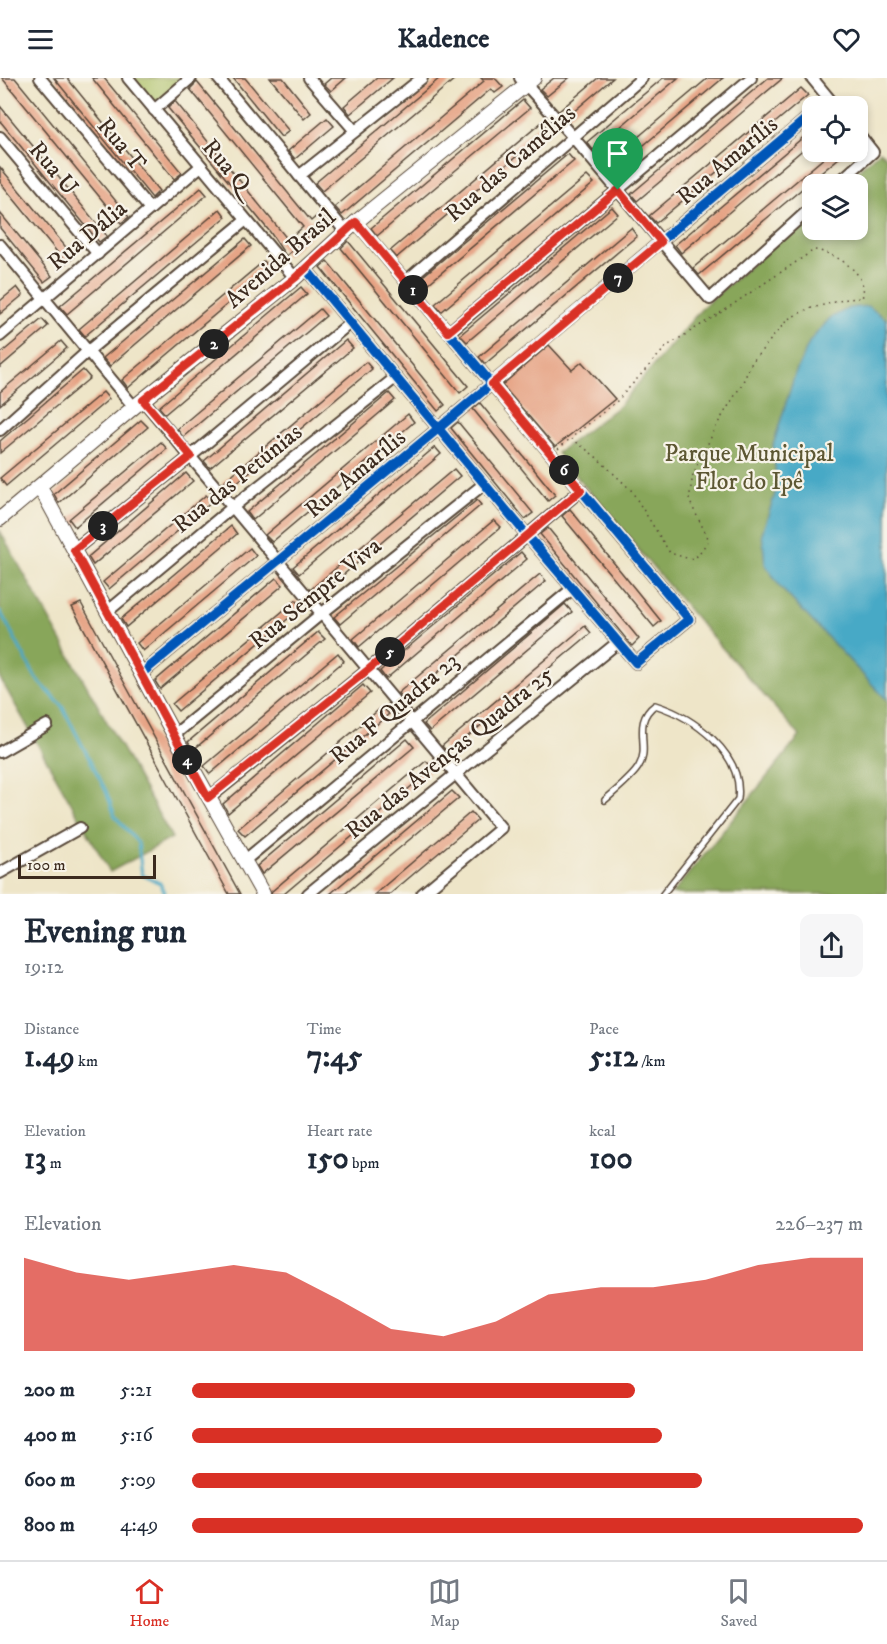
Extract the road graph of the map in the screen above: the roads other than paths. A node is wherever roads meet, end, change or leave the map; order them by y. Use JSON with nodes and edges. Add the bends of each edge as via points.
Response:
{"nodes":[{"id":1,"x":40,"y":78,"type":"edge"},
{"id":2,"x":128,"y":78,"type":"edge"},
{"id":3,"x":191,"y":78,"type":"edge"},
{"id":4,"x":218,"y":78,"type":"edge"},
{"id":5,"x":309,"y":78,"type":"edge"},
{"id":6,"x":422,"y":78,"type":"edge"},
{"id":7,"x":642,"y":78,"type":"edge"},
{"id":8,"x":751,"y":78,"type":"edge"},
{"id":9,"x":812,"y":78,"type":"edge"},
{"id":10,"x":527,"y":80,"type":"edge"},
{"id":11,"x":824,"y":96,"type":"edge"},
{"id":12,"x":154,"y":110,"type":"junction"},
{"id":13,"x":802,"y":122,"type":"edge"},
{"id":14,"x":355,"y":131,"type":"junction"},
{"id":15,"x":572,"y":136,"type":"junction"},
{"id":16,"x":0,"y":137,"type":"edge"},
{"id":17,"x":862,"y":162,"type":"edge"},
{"id":18,"x":201,"y":166,"type":"junction"},
{"id":19,"x":848,"y":174,"type":"edge"},
{"id":20,"x":300,"y":176,"type":"junction"},
{"id":21,"x":618,"y":190,"type":"junction"},
{"id":22,"x":150,"y":209,"type":"junction"},
{"id":23,"x":802,"y":216,"type":"edge"},
{"id":24,"x":246,"y":220,"type":"junction"},
{"id":25,"x":351,"y":226,"type":"junction"},
{"id":26,"x":661,"y":242,"type":"junction"},
{"id":27,"x":1,"y":246,"type":"edge"},
{"id":28,"x":98,"y":254,"type":"junction"},
{"id":29,"x":300,"y":273,"type":"junction"},
{"id":30,"x":406,"y":281,"type":"junction"},
{"id":31,"x":44,"y":297,"type":"junction"},
{"id":32,"x":350,"y":323,"type":"junction"},
{"id":33,"x":448,"y":332,"type":"junction"},
{"id":34,"x":0,"y":336,"type":"edge"},
{"id":35,"x":88,"y":351,"type":"junction"},
{"id":36,"x":396,"y":378,"type":"junction"},
{"id":37,"x":492,"y":384,"type":"junction"},
{"id":38,"x":139,"y":404,"type":"junction"},
{"id":39,"x":439,"y":428,"type":"junction"},
{"id":40,"x":0,"y":430,"type":"edge"},
{"id":41,"x":191,"y":456,"type":"junction"},
{"id":42,"x":484,"y":484,"type":"junction"},
{"id":43,"x":40,"y":487,"type":"junction"},
{"id":44,"x":581,"y":490,"type":"junction"},
{"id":45,"x":234,"y":506,"type":"junction"},
{"id":46,"x":0,"y":519,"type":"edge"},
{"id":47,"x":527,"y":536,"type":"junction"},
{"id":48,"x":74,"y":550,"type":"junction"},
{"id":49,"x":278,"y":562,"type":"junction"},
{"id":50,"x":572,"y":589,"type":"junction"},
{"id":51,"x":107,"y":612,"type":"junction"},
{"id":52,"x":321,"y":614,"type":"junction"},
{"id":53,"x":617,"y":643,"type":"junction"},
{"id":54,"x":369,"y":669,"type":"junction"},
{"id":55,"x":141,"y":674,"type":"junction"},
{"id":56,"x":411,"y":722,"type":"junction"},
{"id":57,"x":47,"y":725,"type":"dead end"},
{"id":58,"x":174,"y":735,"type":"junction"},
{"id":59,"x":0,"y":752,"type":"edge"},
{"id":60,"x":457,"y":774,"type":"junction"},
{"id":61,"x":208,"y":798,"type":"junction"},
{"id":62,"x":605,"y":801,"type":"dead end"},
{"id":63,"x":80,"y":828,"type":"dead end"},
{"id":64,"x":244,"y":861,"type":"junction"},
{"id":65,"x":0,"y":873,"type":"edge"},
{"id":66,"x":263,"y":894,"type":"edge"},
{"id":67,"x":308,"y":894,"type":"edge"},
{"id":68,"x":422,"y":894,"type":"edge"},
{"id":69,"x":663,"y":894,"type":"edge"}],
"edges":[{"from":1,"to":22,"type":"street","name":"Rua T"},
{"from":2,"to":12,"type":"street","name":"Rua Q"},
{"from":3,"to":12,"type":"street"},
{"from":4,"to":20,"type":"street"},
{"from":5,"to":14,"type":"street"},
{"from":6,"to":14,"type":"street"},
{"from":7,"to":15,"type":"street","name":"Rua das Camélias"},
{"from":8,"to":21,"type":"street"},
{"from":9,"to":11,"type":"street"},
{"from":10,"to":15,"type":"street"},
{"from":10,"to":25,"type":"street","name":"Avenida Brasil"},
{"from":12,"to":18,"type":"street","name":"Rua Q"},
{"from":13,"to":26,"type":"street","name":"Rua Amarílis"},
{"from":14,"to":20,"type":"street"},
{"from":15,"to":21,"type":"street"},
{"from":15,"to":30,"type":"street","name":"Rua das Camélias"},
{"from":16,"to":28,"type":"street","name":"Rua U"},
{"from":17,"to":19,"type":"street"},
{"from":18,"to":22,"type":"street","name":"Rua Dália"},
{"from":18,"to":24,"type":"street","name":"Rua Q"},
{"from":20,"to":25,"type":"street"},
{"from":21,"to":26,"type":"street"},
{"from":21,"to":33,"type":"street"},
{"from":22,"to":28,"type":"street","name":"Rua Dália"},
{"from":23,"to":26,"type":"street","via":[[710,299]]},
{"from":24,"to":29,"type":"street","name":"Rua Q"},
{"from":24,"to":35,"type":"street"},
{"from":25,"to":29,"type":"street","name":"Avenida Brasil"},
{"from":25,"to":30,"type":"street"},
{"from":26,"to":37,"type":"street","name":"Rua Amarílis"},
{"from":27,"to":31,"type":"street"},
{"from":28,"to":31,"type":"street","name":"Rua Dália"},
{"from":29,"to":32,"type":"street","name":"Rua Q"},
{"from":29,"to":38,"type":"street","name":"Avenida Brasil"},
{"from":30,"to":33,"type":"street"},
{"from":31,"to":34,"type":"street","name":"Rua Dália"},
{"from":31,"to":35,"type":"street"},
{"from":32,"to":36,"type":"street","name":"Rua Q"},
{"from":32,"to":41,"type":"street"},
{"from":33,"to":37,"type":"street"},
{"from":35,"to":38,"type":"street"},
{"from":35,"to":40,"type":"street"},
{"from":36,"to":39,"type":"street","name":"Rua Q"},
{"from":36,"to":45,"type":"street","name":"Rua das Petúnias"},
{"from":37,"to":39,"type":"street","name":"Rua Amarílis"},
{"from":37,"to":44,"type":"street"},
{"from":38,"to":41,"type":"street"},
{"from":38,"to":43,"type":"street","name":"Avenida Brasil"},
{"from":39,"to":42,"type":"street","name":"Rua Q"},
{"from":39,"to":49,"type":"street","name":"Rua Amarílis"},
{"from":41,"to":45,"type":"street"},
{"from":41,"to":48,"type":"street"},
{"from":42,"to":47,"type":"street","name":"Rua Q"},
{"from":42,"to":52,"type":"street","name":"Rua Sempre Viva"},
{"from":43,"to":46,"type":"street","name":"Avenida Brasil"},
{"from":43,"to":48,"type":"street"},
{"from":44,"to":47,"type":"street"},
{"from":44,"to":53,"type":"street","name":"Rua Q","via":[[688,619],[636,663]]},
{"from":45,"to":49,"type":"street"},
{"from":45,"to":51,"type":"street","name":"Rua das Petúnias"},
{"from":47,"to":50,"type":"street","name":"Rua Q"},
{"from":47,"to":54,"type":"street"},
{"from":48,"to":51,"type":"street"},
{"from":49,"to":52,"type":"street"},
{"from":49,"to":55,"type":"street","name":"Rua Amarílis"},
{"from":50,"to":53,"type":"street","name":"Rua Q"},
{"from":50,"to":56,"type":"street","name":"Rua F Quadra 23"},
{"from":51,"to":55,"type":"street"},
{"from":52,"to":54,"type":"street"},
{"from":52,"to":58,"type":"street","name":"Rua Sempre Viva"},
{"from":53,"to":60,"type":"street","name":"Rua das Avenças Quadra 25"},
{"from":54,"to":56,"type":"street"},
{"from":54,"to":61,"type":"street"},
{"from":55,"to":58,"type":"street"},
{"from":56,"to":60,"type":"street"},
{"from":56,"to":64,"type":"street","name":"Rua F Quadra 23"},
{"from":57,"to":59,"type":"street"},
{"from":58,"to":61,"type":"street"},
{"from":60,"to":67,"type":"street","name":"Rua das Avenças Quadra 25"},
{"from":60,"to":68,"type":"street","via":[[501,828]]},
{"from":61,"to":64,"type":"street"},
{"from":62,"to":69,"type":"lane","via":[[639,766],[643,721],[655,705],[670,710],[713,738],[726,753],[739,788],[738,799]]},
{"from":63,"to":65,"type":"street"},
{"from":64,"to":66,"type":"street"}]}
